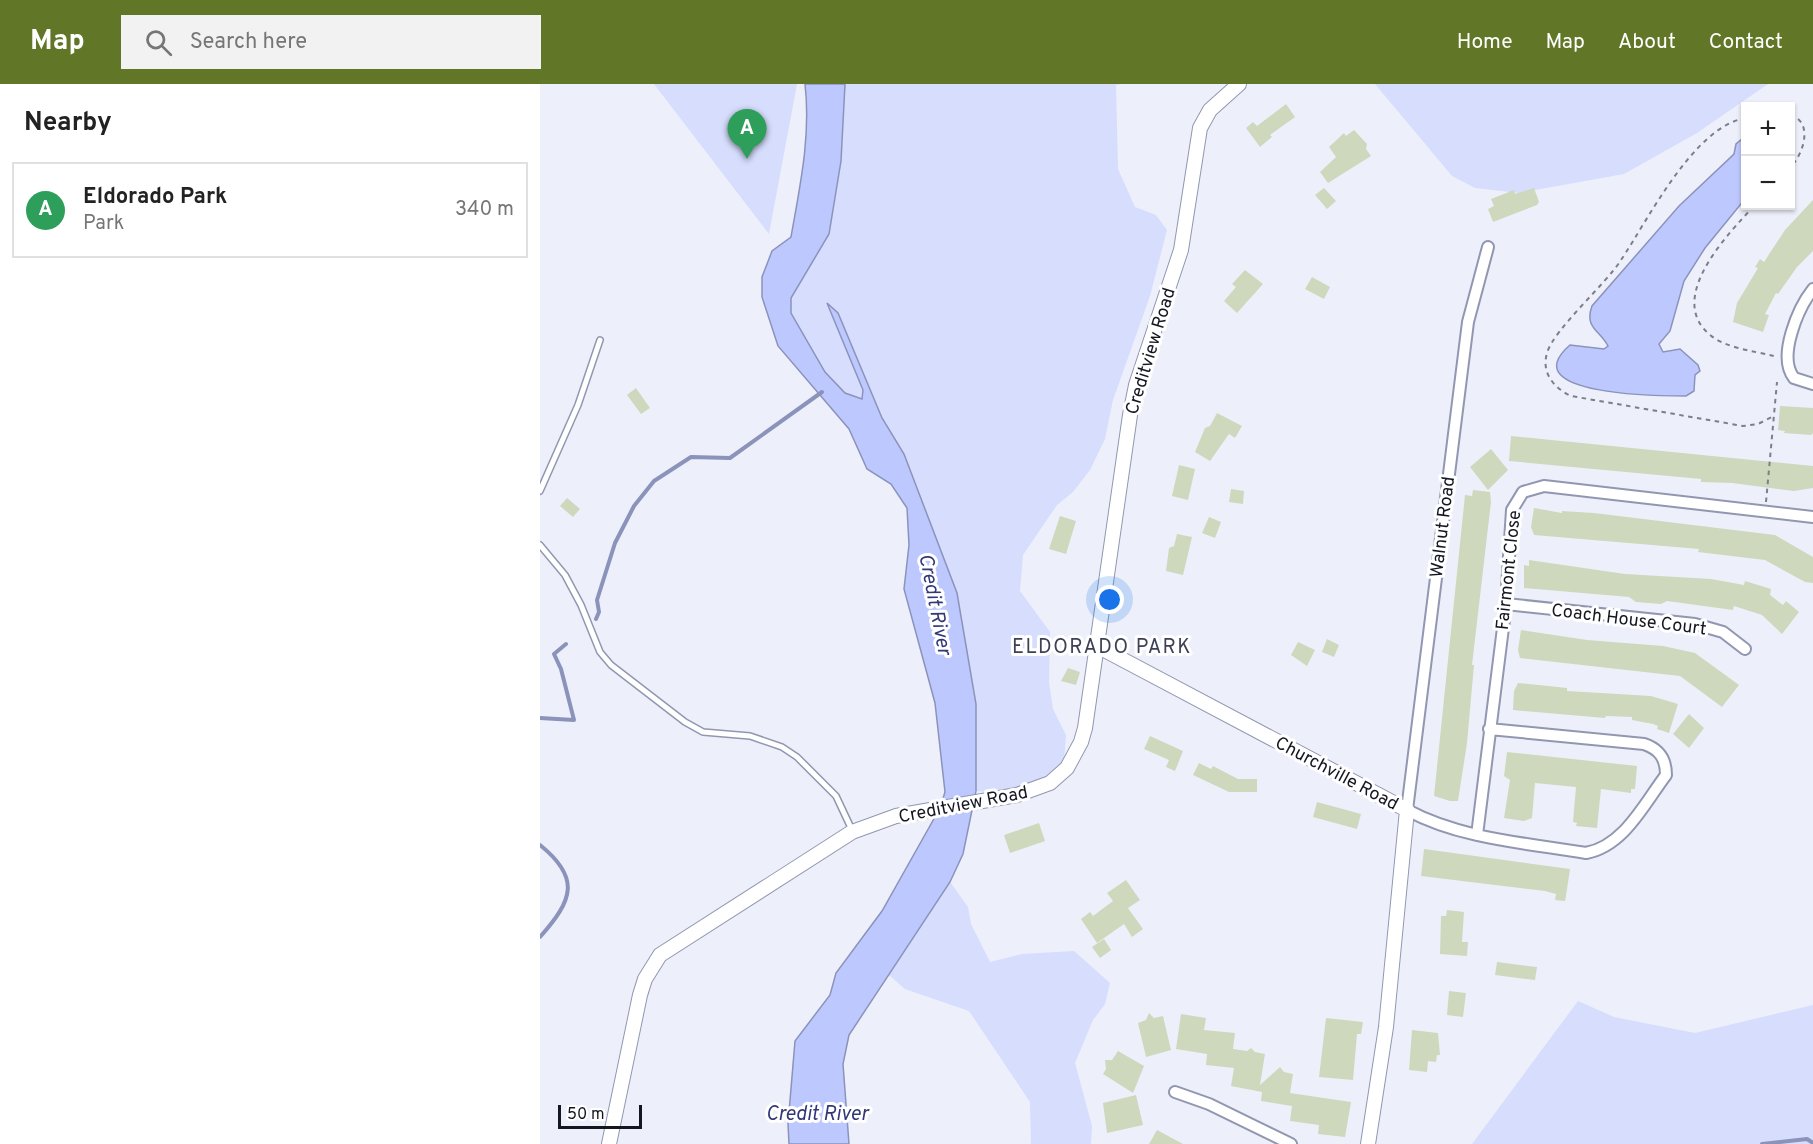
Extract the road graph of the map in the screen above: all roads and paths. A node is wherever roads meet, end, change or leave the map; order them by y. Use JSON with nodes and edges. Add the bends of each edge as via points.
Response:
{"nodes":[{"id":1,"x":1239,"y":84,"type":"edge"},
{"id":2,"x":1795,"y":116,"type":"edge"},
{"id":3,"x":1741,"y":120,"type":"edge"},
{"id":4,"x":1810,"y":132,"type":"dead end"},
{"id":5,"x":1809,"y":147,"type":"dead end"},
{"id":6,"x":1795,"y":163,"type":"edge"},
{"id":7,"x":1750,"y":210,"type":"edge"},
{"id":8,"x":1488,"y":247,"type":"dead end"},
{"id":9,"x":1813,"y":289,"type":"edge"},
{"id":10,"x":600,"y":340,"type":"dead end"},
{"id":11,"x":1774,"y":356,"type":"dead end"},
{"id":12,"x":1777,"y":382,"type":"dead end"},
{"id":13,"x":1813,"y":384,"type":"edge"},
{"id":14,"x":1772,"y":417,"type":"junction"},
{"id":15,"x":540,"y":490,"type":"edge"},
{"id":16,"x":1765,"y":510,"type":"junction"},
{"id":17,"x":1813,"y":517,"type":"edge"},
{"id":18,"x":540,"y":545,"type":"edge"},
{"id":19,"x":1506,"y":604,"type":"junction"},
{"id":20,"x":1096,"y":646,"type":"junction"},
{"id":21,"x":1745,"y":649,"type":"dead end"},
{"id":22,"x":1490,"y":729,"type":"junction"},
{"id":23,"x":1407,"y":810,"type":"junction"},
{"id":24,"x":852,"y":832,"type":"junction"},
{"id":25,"x":1477,"y":835,"type":"junction"},
{"id":26,"x":1175,"y":1092,"type":"dead end"},
{"id":27,"x":609,"y":1144,"type":"edge"},
{"id":28,"x":1291,"y":1144,"type":"edge"},
{"id":29,"x":1368,"y":1144,"type":"edge"}],
"edges":[{"from":1,"to":20,"type":"street","name":"Creditview Road","via":[[1210,110],[1200,128],[1181,250],[1136,385]]},
{"from":2,"to":4,"type":"path","via":[[1803,119]]},
{"from":3,"to":14,"type":"path","via":[[1725,125],[1673,176],[1621,260],[1551,343],[1546,364],[1553,384],[1571,396],[1743,426]]},
{"from":5,"to":6,"type":"path"},
{"from":7,"to":11,"type":"path","via":[[1705,265],[1696,292],[1696,315],[1701,326],[1719,341]]},
{"from":8,"to":23,"type":"street","name":"Walnut Road","via":[[1468,322]]},
{"from":9,"to":13,"type":"street","via":[[1794,325],[1788,367],[1794,378]]},
{"from":10,"to":15,"type":"lane","via":[[578,405]]},
{"from":12,"to":14,"type":"path"},
{"from":14,"to":16,"type":"path"},
{"from":16,"to":17,"type":"street","name":"Fairmont Close"},
{"from":16,"to":19,"type":"street","name":"Fairmont Close","via":[[1544,486],[1533,488],[1523,492],[1512,510]]},
{"from":18,"to":24,"type":"lane","via":[[565,575],[600,652],[610,665],[703,732],[750,736],[782,747],[797,757],[836,796]]},
{"from":19,"to":21,"type":"street","name":"Coach House Court","via":[[1695,624],[1723,632]]},
{"from":19,"to":22,"type":"street","name":"Fairmont Close"},
{"from":20,"to":23,"type":"street","name":"Churchville Road"},
{"from":20,"to":24,"type":"street","name":"Creditview Road","via":[[1085,728],[1061,776],[1035,790],[923,810]]},
{"from":22,"to":25,"type":"street","name":"Fairmont Close"},
{"from":22,"to":25,"type":"street","via":[[1644,744],[1664,758],[1666,775],[1623,833],[1600,850],[1586,853]]},
{"from":23,"to":25,"type":"street"},
{"from":23,"to":29,"type":"street","name":"Churchville Road","via":[[1386,1027]]},
{"from":24,"to":27,"type":"street","name":"Creditview Road","via":[[655,960],[640,995]]},
{"from":26,"to":28,"type":"street"}]}
